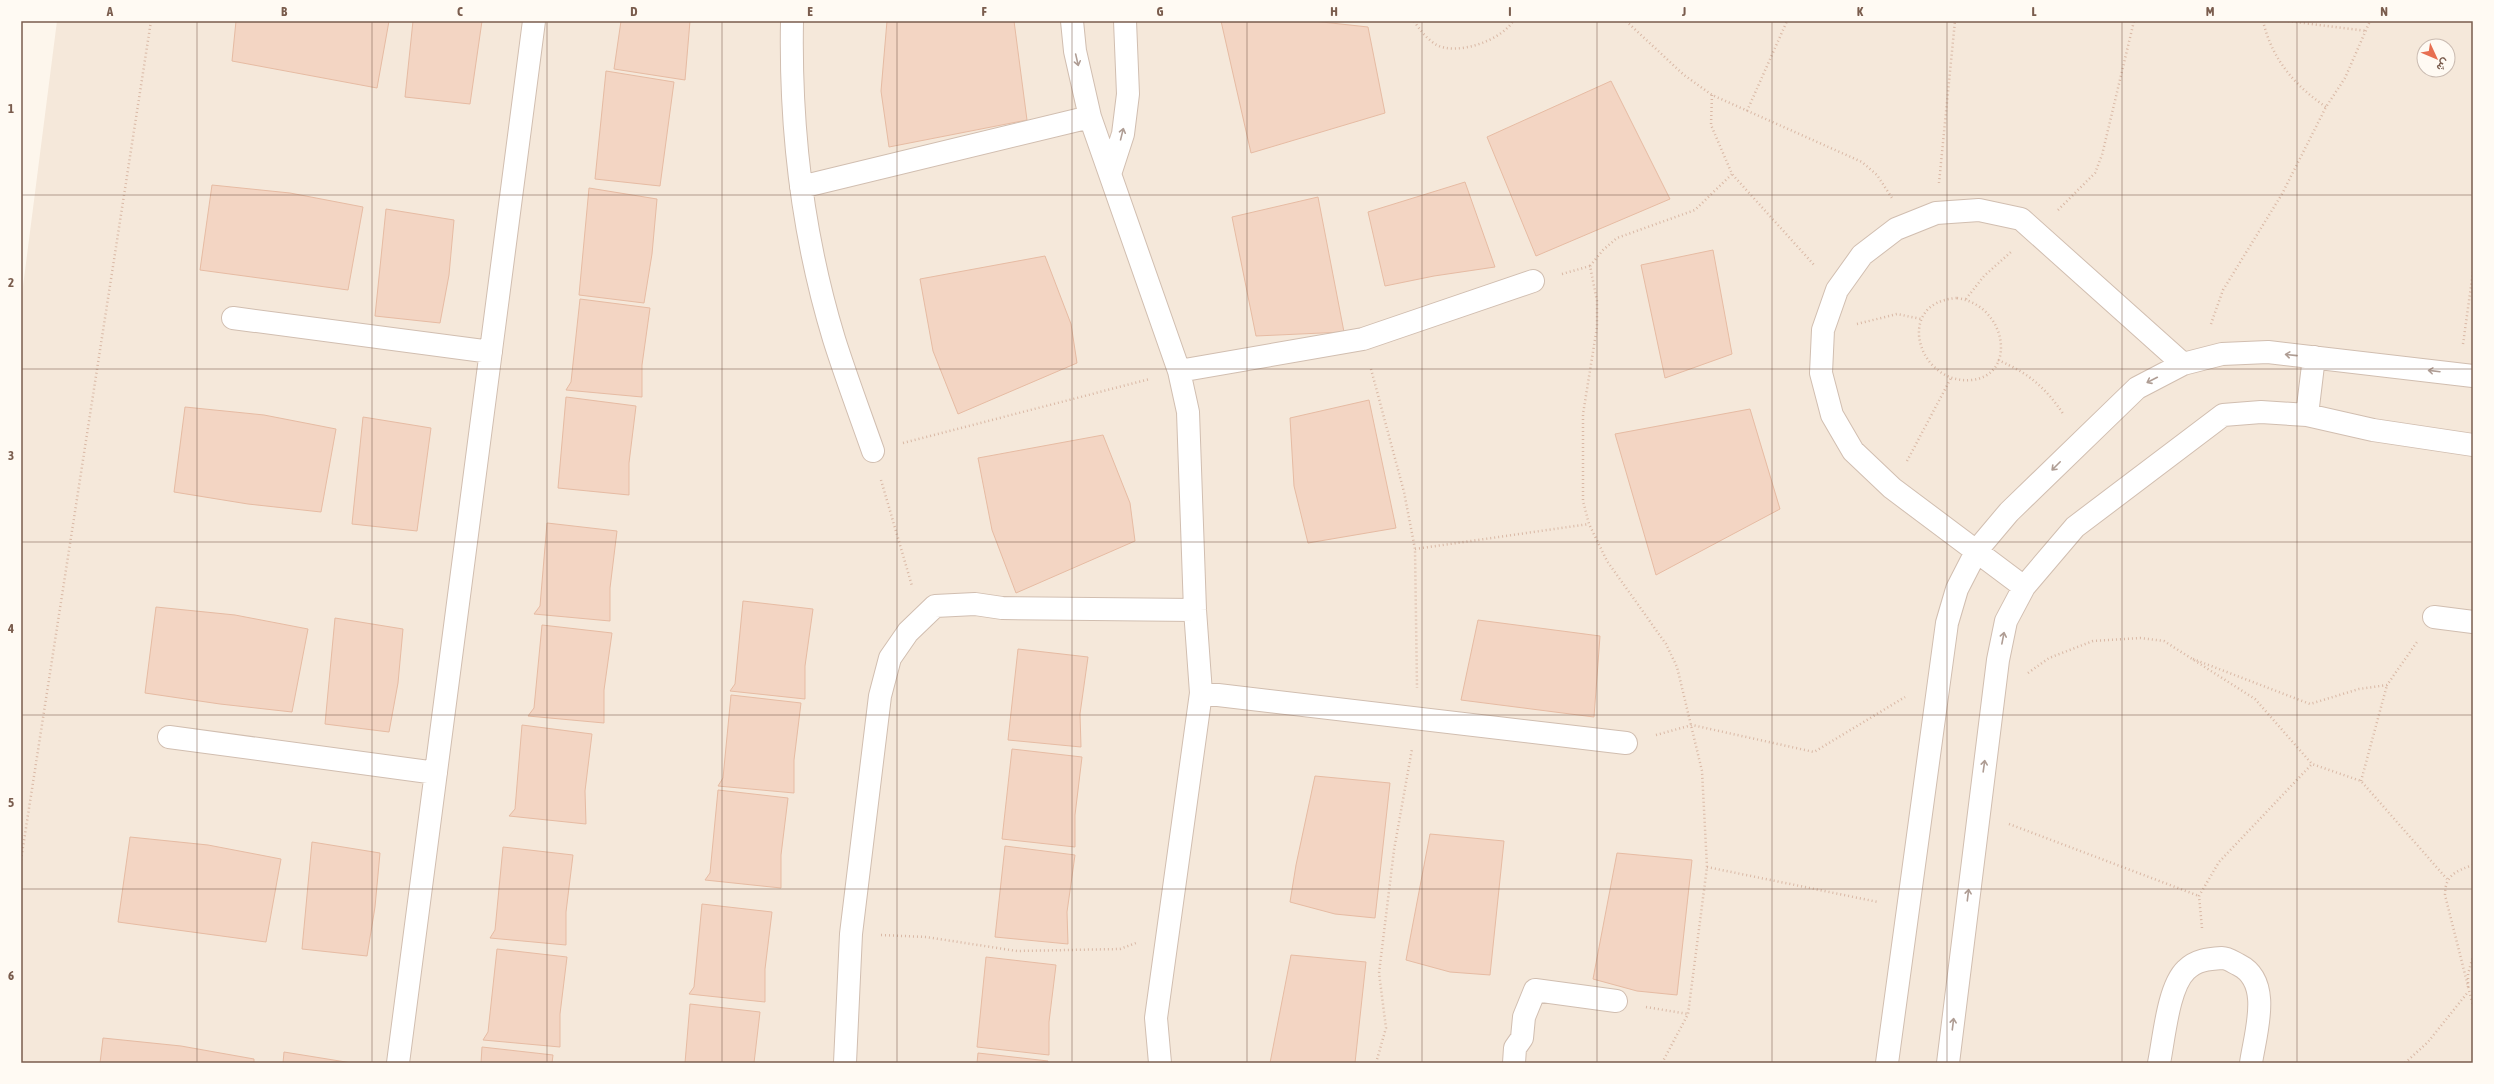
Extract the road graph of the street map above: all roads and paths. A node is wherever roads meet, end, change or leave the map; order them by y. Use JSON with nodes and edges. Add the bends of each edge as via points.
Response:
{"nodes":[{"id":1,"x":151,"y":21,"type":"edge"},
{"id":2,"x":534,"y":21,"type":"edge"},
{"id":3,"x":792,"y":21,"type":"edge"},
{"id":4,"x":1072,"y":21,"type":"edge"},
{"id":5,"x":1125,"y":21,"type":"edge"},
{"id":6,"x":1414,"y":21,"type":"edge"},
{"id":7,"x":1513,"y":21,"type":"edge"},
{"id":8,"x":1626,"y":21,"type":"edge"},
{"id":9,"x":1787,"y":21,"type":"edge"},
{"id":10,"x":1955,"y":21,"type":"edge"},
{"id":11,"x":2134,"y":21,"type":"edge"},
{"id":12,"x":2263,"y":21,"type":"edge"},
{"id":13,"x":2288,"y":21,"type":"edge"},
{"id":14,"x":2370,"y":21,"type":"edge"},
{"id":15,"x":2367,"y":31,"type":"junction"},
{"id":16,"x":1712,"y":95,"type":"junction"},
{"id":17,"x":2326,"y":107,"type":"junction"},
{"id":18,"x":1746,"y":111,"type":"junction"},
{"id":19,"x":1090,"y":117,"type":"junction"},
{"id":20,"x":1111,"y":171,"type":"junction"},
{"id":21,"x":1732,"y":174,"type":"junction"},
{"id":22,"x":801,"y":187,"type":"junction"},
{"id":23,"x":1936,"y":213,"type":"junction"},
{"id":24,"x":1896,"y":228,"type":"junction"},
{"id":25,"x":2034,"y":231,"type":"junction"},
{"id":26,"x":2473,"y":272,"type":"edge"},
{"id":27,"x":1533,"y":281,"type":"dead end"},
{"id":28,"x":1837,"y":290,"type":"junction"},
{"id":29,"x":1966,"y":299,"type":"junction"},
{"id":30,"x":233,"y":318,"type":"dead end"},
{"id":31,"x":1921,"y":319,"type":"junction"},
{"id":32,"x":1823,"y":330,"type":"junction"},
{"id":33,"x":1363,"y":339,"type":"junction"},
{"id":34,"x":491,"y":352,"type":"junction"},
{"id":35,"x":2314,"y":357,"type":"junction"},
{"id":36,"x":1998,"y":360,"type":"junction"},
{"id":37,"x":2193,"y":362,"type":"junction"},
{"id":38,"x":1179,"y":371,"type":"junction"},
{"id":39,"x":2466,"y":375,"type":"edge"},
{"id":40,"x":1951,"y":378,"type":"junction"},
{"id":41,"x":2307,"y":415,"type":"junction"},
{"id":42,"x":2081,"y":440,"type":"junction"},
{"id":43,"x":2473,"y":445,"type":"edge"},
{"id":44,"x":873,"y":451,"type":"junction"},
{"id":45,"x":1892,"y":488,"type":"junction"},
{"id":46,"x":1589,"y":524,"type":"junction"},
{"id":47,"x":1415,"y":549,"type":"junction"},
{"id":48,"x":1977,"y":550,"type":"junction"},
{"id":49,"x":2024,"y":587,"type":"junction"},
{"id":50,"x":1195,"y":610,"type":"junction"},
{"id":51,"x":2434,"y":617,"type":"joint"},
{"id":52,"x":921,"y":620,"type":"junction"},
{"id":53,"x":2473,"y":622,"type":"edge"},
{"id":54,"x":2186,"y":656,"type":"junction"},
{"id":55,"x":1940,"y":677,"type":"junction"},
{"id":56,"x":2387,"y":685,"type":"junction"},
{"id":57,"x":1201,"y":693,"type":"junction"},
{"id":58,"x":1992,"y":704,"type":"junction"},
{"id":59,"x":1417,"y":718,"type":"junction"},
{"id":60,"x":1692,"y":725,"type":"junction"},
{"id":61,"x":169,"y":737,"type":"dead end"},
{"id":62,"x":1626,"y":743,"type":"joint"},
{"id":63,"x":2312,"y":764,"type":"junction"},
{"id":64,"x":436,"y":773,"type":"junction"},
{"id":65,"x":2361,"y":781,"type":"junction"},
{"id":66,"x":1978,"y":812,"type":"junction"},
{"id":67,"x":21,"y":860,"type":"edge"},
{"id":68,"x":2473,"y":865,"type":"edge"},
{"id":69,"x":1707,"y":867,"type":"junction"},
{"id":70,"x":2447,"y":879,"type":"junction"},
{"id":71,"x":2199,"y":896,"type":"junction"},
{"id":72,"x":1908,"y":908,"type":"junction"},
{"id":73,"x":1168,"y":930,"type":"junction"},
{"id":74,"x":851,"y":934,"type":"junction"},
{"id":75,"x":2473,"y":956,"type":"edge"},
{"id":76,"x":2204,"y":959,"type":"junction"},
{"id":77,"x":2468,"y":992,"type":"junction"},
{"id":78,"x":1616,"y":1001,"type":"joint"},
{"id":79,"x":2473,"y":1006,"type":"edge"},
{"id":80,"x":1688,"y":1014,"type":"junction"},
{"id":81,"x":398,"y":1063,"type":"edge"},
{"id":82,"x":845,"y":1063,"type":"edge"},
{"id":83,"x":1160,"y":1063,"type":"edge"},
{"id":84,"x":1376,"y":1063,"type":"edge"},
{"id":85,"x":1514,"y":1063,"type":"edge"},
{"id":86,"x":1662,"y":1063,"type":"edge"},
{"id":87,"x":1887,"y":1063,"type":"edge"},
{"id":88,"x":1948,"y":1063,"type":"edge"},
{"id":89,"x":2159,"y":1063,"type":"edge"},
{"id":90,"x":2251,"y":1063,"type":"edge"},
{"id":91,"x":2405,"y":1063,"type":"edge"}],
"edges":[{"from":1,"to":67,"type":"path"},
{"from":2,"to":34,"type":"street"},
{"from":3,"to":22,"type":"street","via":[[791,66]]},
{"from":4,"to":19,"type":"street","one_way":true,"via":[[1075,52]]},
{"from":20,"to":5,"type":"street","one_way":true,"via":[[1123,134],[1128,94]]},
{"from":6,"to":7,"type":"path","via":[[1420,31],[1436,45],[1458,48],[1484,43],[1508,30]]},
{"from":8,"to":16,"type":"path","via":[[1684,75]]},
{"from":9,"to":18,"type":"path"},
{"from":10,"to":23,"type":"path"},
{"from":11,"to":25,"type":"path","via":[[2102,155],[2095,173],[2084,187]]},
{"from":12,"to":17,"type":"path","via":[[2273,51],[2282,67],[2305,91]]},
{"from":13,"to":15,"type":"path"},
{"from":14,"to":15,"type":"path"},
{"from":15,"to":17,"type":"path","via":[[2345,78]]},
{"from":16,"to":18,"type":"path"},
{"from":16,"to":21,"type":"path","via":[[1711,125]]},
{"from":17,"to":37,"type":"path","via":[[2282,194],[2224,290]]},
{"from":18,"to":24,"type":"path","via":[[1862,162],[1876,175],[1892,198]]},
{"from":19,"to":20,"type":"street"},
{"from":19,"to":22,"type":"street"},
{"from":20,"to":38,"type":"street"},
{"from":21,"to":28,"type":"path"},
{"from":21,"to":46,"type":"path","via":[[1695,210],[1617,238],[1590,266],[1597,301],[1597,327],[1583,414],[1583,501]]},
{"from":22,"to":44,"type":"street","via":[[815,263],[834,338]]},
{"from":23,"to":24,"type":"street"},
{"from":23,"to":25,"type":"street","via":[[1979,210],[2021,219]]},
{"from":24,"to":28,"type":"street","via":[[1862,255]]},
{"from":25,"to":29,"type":"path","via":[[1984,276]]},
{"from":25,"to":37,"type":"street"},
{"from":26,"to":39,"type":"path"},
{"from":27,"to":33,"type":"street"},
{"from":28,"to":32,"type":"street"},
{"from":29,"to":31,"type":"path","via":[[1944,298],[1932,304]]},
{"from":29,"to":36,"type":"path","via":[[1983,308],[1998,326],[2002,340]]},
{"from":30,"to":34,"type":"street"},
{"from":31,"to":32,"type":"path","via":[[1897,314],[1865,323]]},
{"from":31,"to":40,"type":"path","via":[[1918,332],[1923,354],[1932,366]]},
{"from":32,"to":45,"type":"street","via":[[1821,373],[1832,414],[1853,451]]},
{"from":33,"to":38,"type":"street"},
{"from":33,"to":47,"type":"path","via":[[1404,492]]},
{"from":34,"to":64,"type":"street"},
{"from":35,"to":37,"type":"street","one_way":true,"via":[[2268,352],[2222,354]]},
{"from":39,"to":35,"type":"street","one_way":true},
{"from":35,"to":41,"type":"street"},
{"from":36,"to":40,"type":"path","via":[[1992,370],[1982,377],[1971,380]]},
{"from":36,"to":42,"type":"path","via":[[2020,370],[2050,394]]},
{"from":37,"to":42,"type":"street","one_way":true,"via":[[2137,388]]},
{"from":38,"to":44,"type":"path"},
{"from":38,"to":50,"type":"street","via":[[1188,412]]},
{"from":40,"to":45,"type":"path"},
{"from":41,"to":43,"type":"street","via":[[2373,430]]},
{"from":41,"to":49,"type":"street","via":[[2261,412],[2223,415],[2075,527]]},
{"from":42,"to":48,"type":"street","one_way":true,"via":[[2009,512]]},
{"from":44,"to":52,"type":"path"},
{"from":45,"to":48,"type":"street"},
{"from":46,"to":47,"type":"path"},
{"from":46,"to":60,"type":"path","via":[[1607,561],[1666,644],[1677,667]]},
{"from":47,"to":59,"type":"path"},
{"from":48,"to":49,"type":"street"},
{"from":48,"to":55,"type":"street","via":[[1957,589],[1947,623]]},
{"from":58,"to":49,"type":"street","one_way":true,"via":[[2006,621]]},
{"from":50,"to":52,"type":"street","via":[[1002,608],[975,604],[935,606]]},
{"from":50,"to":57,"type":"street"},
{"from":51,"to":53,"type":"street"},
{"from":51,"to":56,"type":"path"},
{"from":52,"to":74,"type":"street","via":[[908,632],[890,658],[880,696]]},
{"from":54,"to":56,"type":"path","via":[[2310,704],[2359,689]]},
{"from":54,"to":58,"type":"path","via":[[2164,641],[2140,638],[2092,641],[2049,658]]},
{"from":54,"to":63,"type":"path","via":[[2255,699]]},
{"from":55,"to":60,"type":"path","via":[[1814,752]]},
{"from":55,"to":72,"type":"street"},
{"from":56,"to":65,"type":"path"},
{"from":57,"to":59,"type":"street"},
{"from":57,"to":73,"type":"street"},
{"from":66,"to":58,"type":"street","one_way":true},
{"from":59,"to":62,"type":"street"},
{"from":59,"to":84,"type":"path","via":[[1394,850],[1380,965],[1386,1028]]},
{"from":60,"to":62,"type":"path"},
{"from":60,"to":69,"type":"path","via":[[1702,771]]},
{"from":61,"to":64,"type":"street"},
{"from":63,"to":65,"type":"path"},
{"from":63,"to":71,"type":"path","via":[[2219,862]]},
{"from":64,"to":81,"type":"street"},
{"from":65,"to":70,"type":"path"},
{"from":66,"to":71,"type":"path"},
{"from":88,"to":66,"type":"street","one_way":true},
{"from":68,"to":70,"type":"path","via":[[2454,872]]},
{"from":69,"to":72,"type":"path"},
{"from":69,"to":80,"type":"path"},
{"from":70,"to":77,"type":"path","via":[[2445,895]]},
{"from":71,"to":76,"type":"path"},
{"from":72,"to":87,"type":"street"},
{"from":73,"to":74,"type":"path","via":[[1120,949],[1017,951],[926,937]]},
{"from":73,"to":83,"type":"street","via":[[1156,1018]]},
{"from":74,"to":82,"type":"street"},
{"from":75,"to":77,"type":"path","via":[[2468,974]]},
{"from":76,"to":89,"type":"street","via":[[2185,970],[2174,989]]},
{"from":76,"to":90,"type":"street","via":[[2225,958],[2245,968],[2257,986],[2259,1008]]},
{"from":77,"to":79,"type":"path"},
{"from":77,"to":91,"type":"path","via":[[2428,1042]]},
{"from":78,"to":80,"type":"path"},
{"from":78,"to":85,"type":"street","via":[[1535,990],[1524,1017],[1522,1038],[1515,1048]]},
{"from":80,"to":86,"type":"path"}]}
